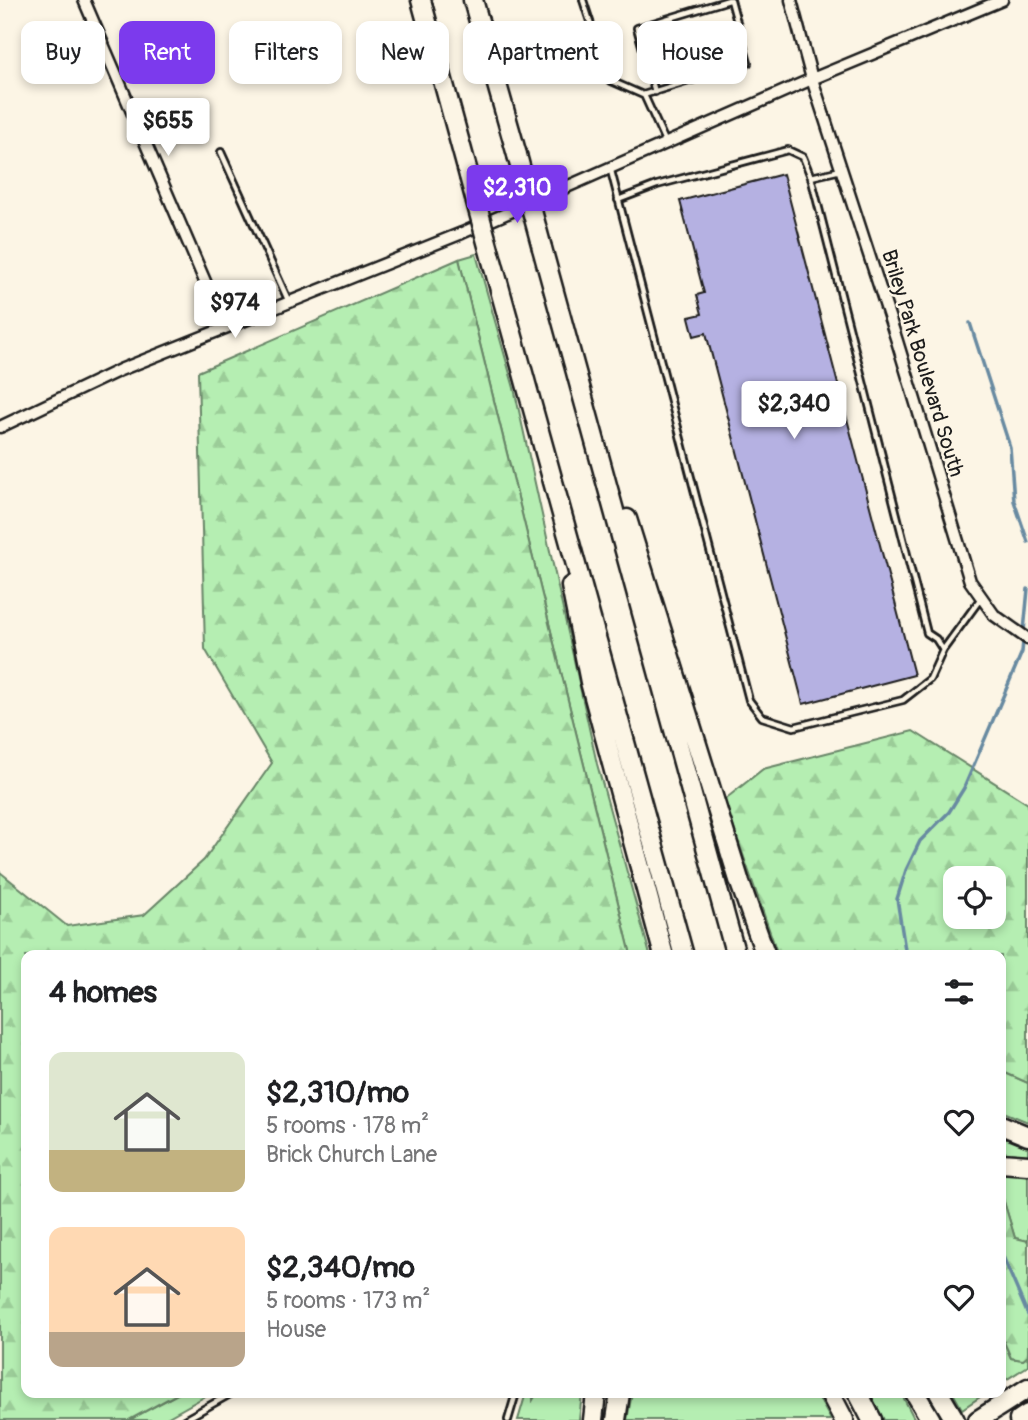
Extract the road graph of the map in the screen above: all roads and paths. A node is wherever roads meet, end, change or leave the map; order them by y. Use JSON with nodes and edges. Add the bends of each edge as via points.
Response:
{"nodes":[{"id":1,"x":84,"y":0,"type":"edge"},
{"id":2,"x":421,"y":0,"type":"edge"},
{"id":3,"x":473,"y":0,"type":"edge"},
{"id":4,"x":583,"y":0,"type":"edge"},
{"id":5,"x":730,"y":0,"type":"edge"},
{"id":6,"x":791,"y":0,"type":"edge"},
{"id":7,"x":1002,"y":0,"type":"edge"},
{"id":8,"x":811,"y":79,"type":"junction"},
{"id":9,"x":654,"y":92,"type":"junction"},
{"id":10,"x":643,"y":95,"type":"junction"},
{"id":11,"x":665,"y":142,"type":"junction"},
{"id":12,"x":221,"y":152,"type":"dead end"},
{"id":13,"x":609,"y":167,"type":"junction"},
{"id":14,"x":841,"y":170,"type":"junction"},
{"id":15,"x":811,"y":177,"type":"junction"},
{"id":16,"x":618,"y":200,"type":"junction"},
{"id":17,"x":289,"y":302,"type":"junction"},
{"id":18,"x":225,"y":328,"type":"junction"},
{"id":19,"x":579,"y":387,"type":"junction"},
{"id":20,"x":0,"y":427,"type":"edge"},
{"id":21,"x":544,"y":448,"type":"junction"},
{"id":22,"x":981,"y":598,"type":"junction"},
{"id":23,"x":1028,"y":639,"type":"edge"},
{"id":24,"x":943,"y":650,"type":"junction"},
{"id":25,"x":740,"y":883,"type":"junction"},
{"id":26,"x":662,"y":950,"type":"edge"},
{"id":27,"x":682,"y":950,"type":"edge"},
{"id":28,"x":734,"y":950,"type":"edge"},
{"id":29,"x":758,"y":950,"type":"edge"},
{"id":30,"x":764,"y":950,"type":"edge"},
{"id":31,"x":1006,"y":1127,"type":"edge"},
{"id":32,"x":1028,"y":1136,"type":"edge"},
{"id":33,"x":1006,"y":1163,"type":"edge"},
{"id":34,"x":1028,"y":1165,"type":"edge"},
{"id":35,"x":1028,"y":1386,"type":"edge"},
{"id":36,"x":223,"y":1398,"type":"edge"},
{"id":37,"x":515,"y":1398,"type":"edge"},
{"id":38,"x":595,"y":1398,"type":"edge"},
{"id":39,"x":619,"y":1398,"type":"edge"},
{"id":40,"x":832,"y":1398,"type":"edge"},
{"id":41,"x":861,"y":1398,"type":"edge"},
{"id":42,"x":918,"y":1398,"type":"edge"},
{"id":43,"x":942,"y":1398,"type":"edge"},
{"id":44,"x":1028,"y":1414,"type":"edge"},
{"id":45,"x":871,"y":1417,"type":"edge"},
{"id":46,"x":184,"y":1420,"type":"edge"},
{"id":47,"x":508,"y":1420,"type":"edge"},
{"id":48,"x":593,"y":1420,"type":"edge"},
{"id":49,"x":616,"y":1420,"type":"edge"},
{"id":50,"x":844,"y":1420,"type":"edge"},
{"id":51,"x":930,"y":1420,"type":"edge"},
{"id":52,"x":955,"y":1420,"type":"edge"},
{"id":53,"x":978,"y":1420,"type":"edge"},
{"id":54,"x":1019,"y":1420,"type":"edge"}],
"edges":[{"from":1,"to":18,"type":"street"},
{"from":2,"to":21,"type":"highway","bridge":true},
{"from":3,"to":19,"type":"highway","bridge":true},
{"from":4,"to":10,"type":"lane","via":[[609,80]]},
{"from":5,"to":9,"type":"lane","via":[[637,28]]},
{"from":5,"to":9,"type":"lane","via":[[748,63]]},
{"from":6,"to":8,"type":"street","name":"Briley Park Boulevard South"},
{"from":7,"to":8,"type":"street"},
{"from":8,"to":11,"type":"street"},
{"from":8,"to":14,"type":"street","name":"Briley Park Boulevard South"},
{"from":9,"to":10,"type":"lane"},
{"from":10,"to":11,"type":"lane"},
{"from":11,"to":13,"type":"street"},
{"from":12,"to":17,"type":"lane"},
{"from":13,"to":16,"type":"lane"},
{"from":13,"to":17,"type":"street","via":[[462,233]]},
{"from":14,"to":15,"type":"lane"},
{"from":14,"to":22,"type":"street","name":"Briley Park Boulevard South","via":[[970,581]]},
{"from":15,"to":16,"type":"lane","via":[[803,157],[788,150]]},
{"from":15,"to":24,"type":"lane","via":[[927,633]]},
{"from":16,"to":24,"type":"lane","via":[[749,701],[762,717],[794,727],[903,699],[930,680]]},
{"from":17,"to":18,"type":"street"},
{"from":18,"to":20,"type":"street","via":[[120,370]]},
{"from":19,"to":25,"type":"highway","via":[[622,500]]},
{"from":19,"to":28,"type":"highway"},
{"from":21,"to":26,"type":"highway","via":[[590,682]]},
{"from":21,"to":27,"type":"highway"},
{"from":22,"to":23,"type":"street","name":"Briley Park Boulevard South","via":[[994,615]]},
{"from":22,"to":24,"type":"lane"},
{"from":25,"to":29,"type":"highway"},
{"from":25,"to":30,"type":"highway"},
{"from":31,"to":32,"type":"highway"},
{"from":33,"to":34,"type":"highway"},
{"from":35,"to":53,"type":"highway"},
{"from":36,"to":46,"type":"lane"},
{"from":37,"to":47,"type":"lane"},
{"from":38,"to":48,"type":"highway"},
{"from":39,"to":49,"type":"highway"},
{"from":40,"to":50,"type":"highway"},
{"from":41,"to":45,"type":"highway"},
{"from":42,"to":51,"type":"highway"},
{"from":43,"to":52,"type":"highway"},
{"from":44,"to":54,"type":"highway"}]}
